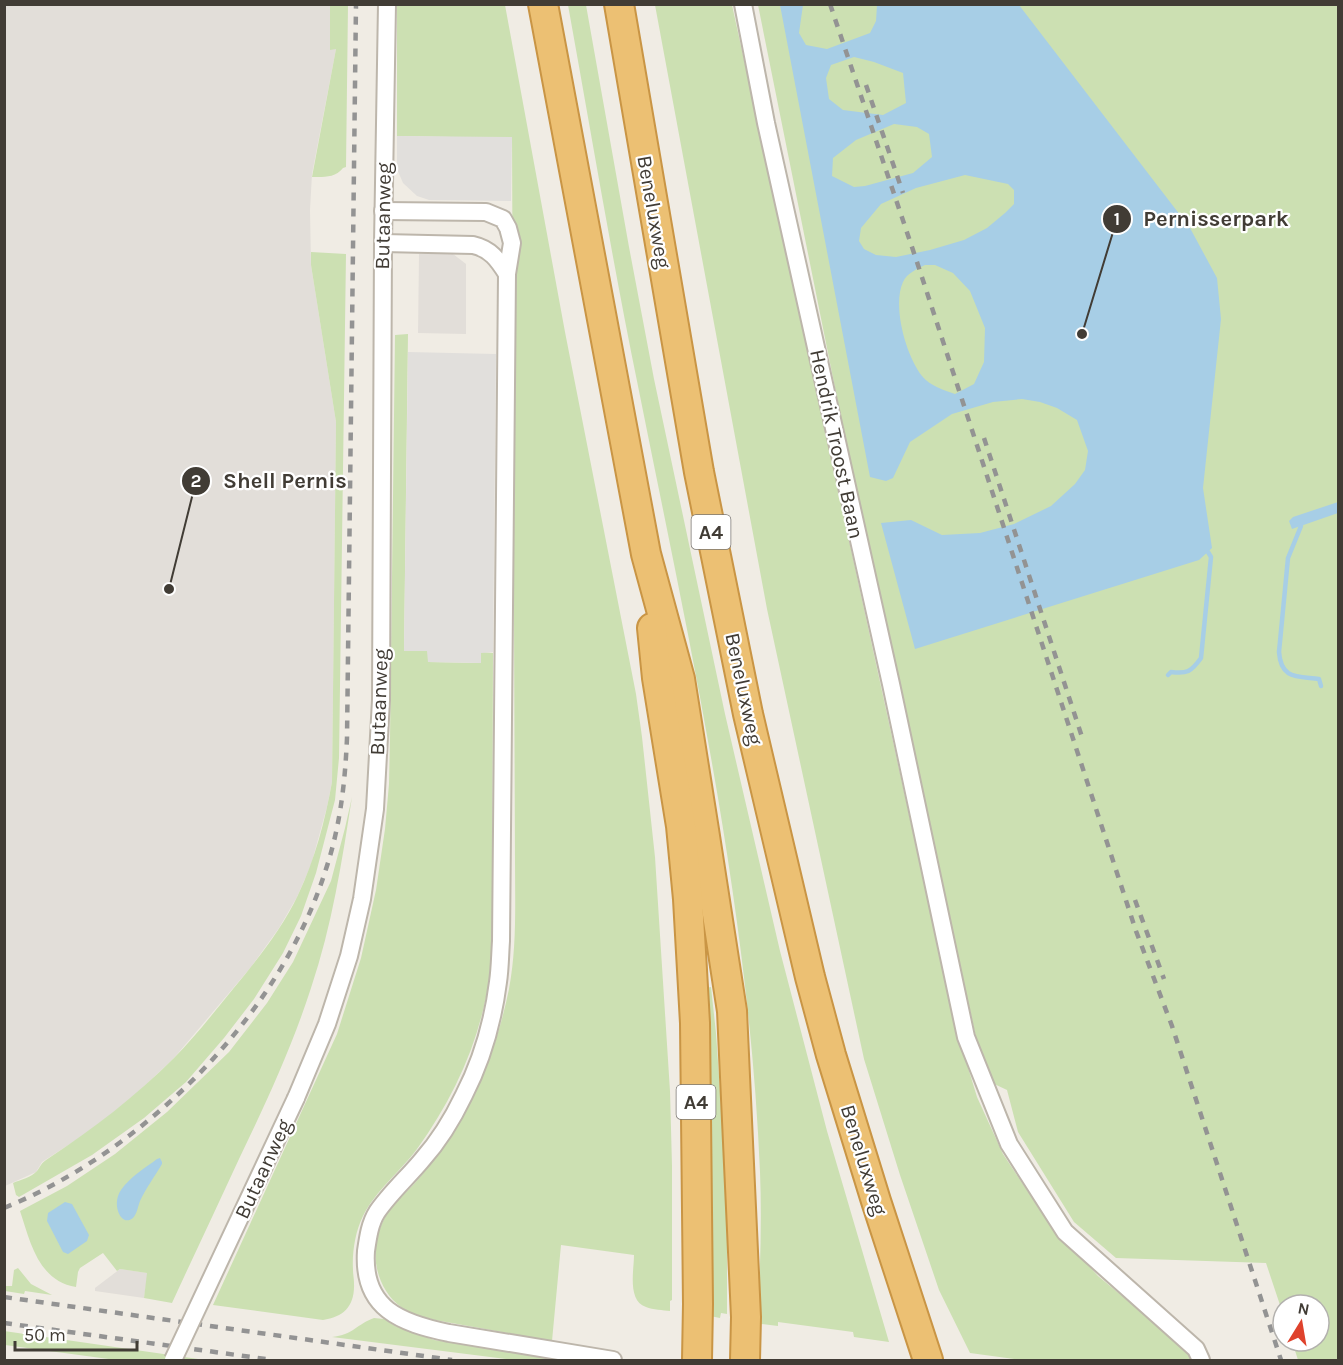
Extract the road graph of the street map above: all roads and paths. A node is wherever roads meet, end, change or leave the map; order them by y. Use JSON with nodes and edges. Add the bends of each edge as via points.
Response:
{"nodes":[{"id":1,"x":387,"y":4,"type":"edge"},
{"id":2,"x":543,"y":4,"type":"edge"},
{"id":3,"x":619,"y":4,"type":"edge"},
{"id":4,"x":743,"y":4,"type":"edge"},
{"id":5,"x":383,"y":211,"type":"junction"},
{"id":6,"x":383,"y":243,"type":"junction"},
{"id":7,"x":507,"y":274,"type":"junction"},
{"id":8,"x":646,"y":554,"type":"junction"},
{"id":9,"x":925,"y":1354,"type":"edge"},
{"id":10,"x":173,"y":1360,"type":"edge"},
{"id":11,"x":613,"y":1360,"type":"edge"},
{"id":12,"x":697,"y":1360,"type":"edge"},
{"id":13,"x":745,"y":1360,"type":"edge"},
{"id":14,"x":1201,"y":1360,"type":"edge"}],
"edges":[{"from":1,"to":5,"type":"street","name":"Butaanweg"},
{"from":2,"to":8,"type":"highway","number":"A4"},
{"from":3,"to":9,"type":"highway","name":"Beneluxweg","number":"A4","via":[[699,472],[748,714],[813,988]]},
{"from":4,"to":14,"type":"street","name":"Hendrik Troost Baan","via":[[966,1037],[1009,1144],[1065,1232],[1196,1349]]},
{"from":5,"to":6,"type":"street","name":"Butaanweg"},
{"from":5,"to":7,"type":"street","via":[[486,212],[503,219],[512,243]]},
{"from":6,"to":7,"type":"street","via":[[473,245],[490,251]]},
{"from":6,"to":10,"type":"street","name":"Butaanweg","bridge":true,"via":[[381,700],[375,809],[362,899],[327,1024]]},
{"from":7,"to":11,"type":"street","via":[[498,982],[490,1026],[464,1095],[435,1144],[377,1212],[370,1226],[366,1273],[374,1295],[408,1322],[449,1333]]},
{"from":8,"to":12,"type":"highway","number":"A4","via":[[657,678],[681,826],[688,899],[695,1023]]},
{"from":8,"to":13,"type":"highway","number":"A4","via":[[680,679],[732,1011]]}]}
